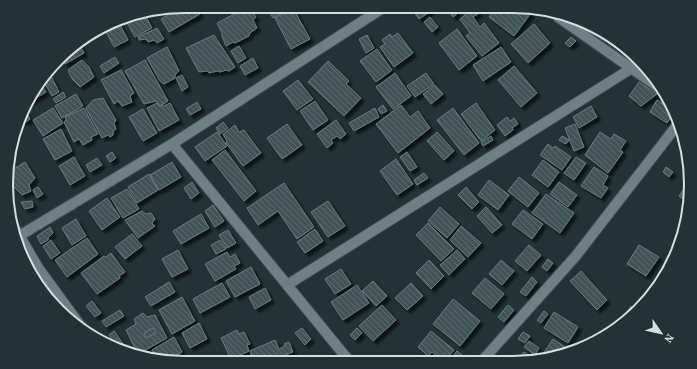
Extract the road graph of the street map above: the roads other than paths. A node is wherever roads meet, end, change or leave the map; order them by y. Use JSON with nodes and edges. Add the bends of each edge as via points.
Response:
{"nodes":[{"id":1,"x":375,"y":13,"type":"edge"},
{"id":2,"x":563,"y":21,"type":"edge"},
{"id":3,"x":632,"y":68,"type":"junction"},
{"id":4,"x":649,"y":81,"type":"edge"},
{"id":5,"x":675,"y":128,"type":"edge"},
{"id":6,"x":172,"y":144,"type":"junction"},
{"id":7,"x":21,"y":235,"type":"edge"},
{"id":8,"x":32,"y":262,"type":"edge"},
{"id":9,"x":287,"y":285,"type":"junction"},
{"id":10,"x":71,"y":313,"type":"edge"},
{"id":11,"x":345,"y":356,"type":"edge"},
{"id":12,"x":486,"y":356,"type":"edge"}],
"edges":[{"from":1,"to":6,"type":"street"},
{"from":2,"to":3,"type":"street"},
{"from":3,"to":4,"type":"street"},
{"from":3,"to":9,"type":"street"},
{"from":5,"to":12,"type":"street","via":[[576,257]]},
{"from":6,"to":7,"type":"street"},
{"from":6,"to":9,"type":"street"},
{"from":8,"to":10,"type":"street"},
{"from":9,"to":11,"type":"street"}]}
